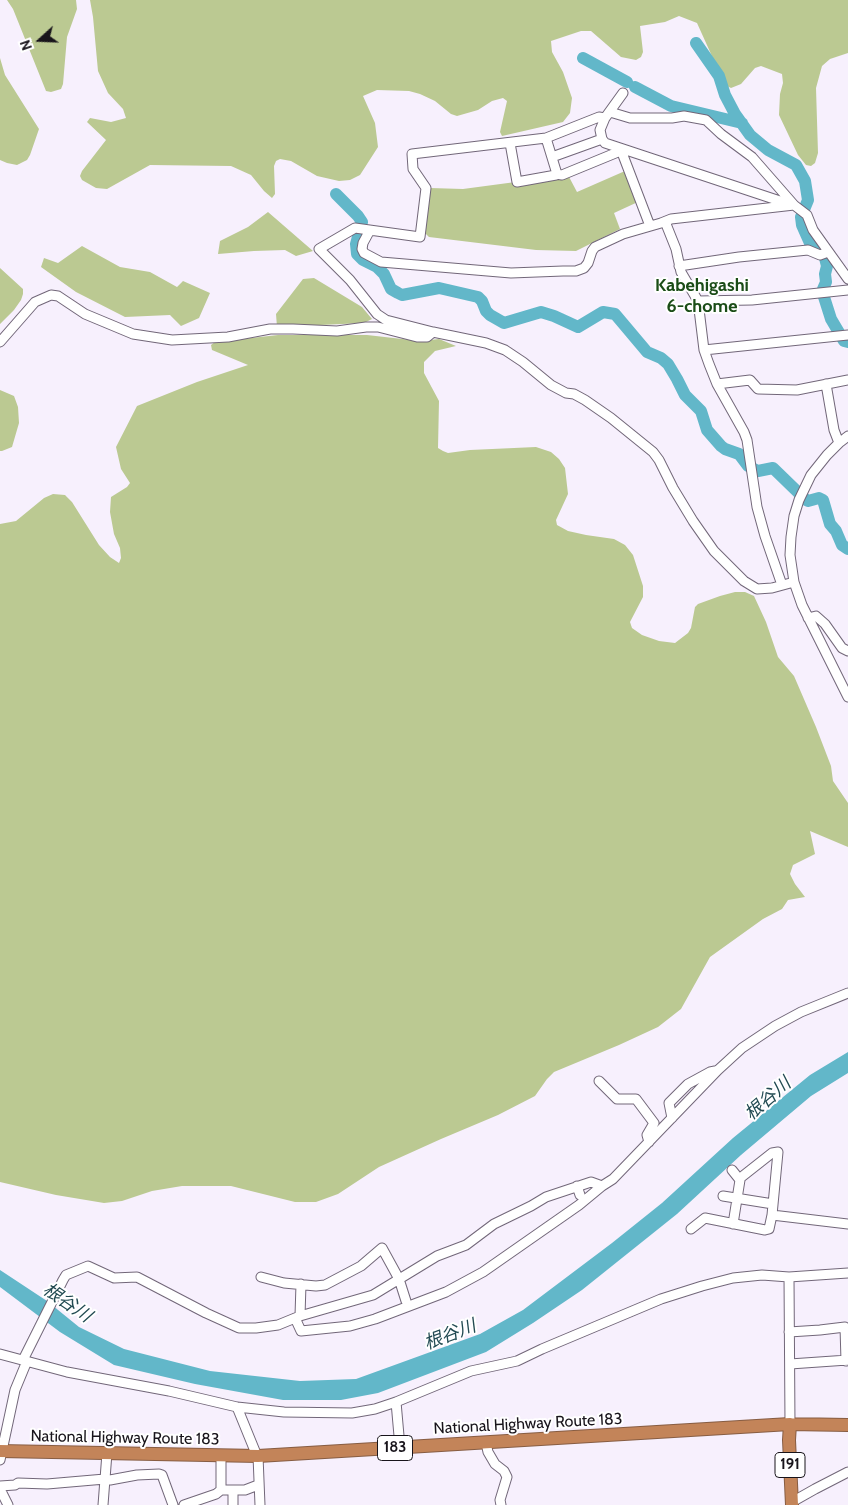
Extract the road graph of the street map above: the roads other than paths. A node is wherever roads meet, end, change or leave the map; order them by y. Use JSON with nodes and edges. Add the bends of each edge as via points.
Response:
{"nodes":[{"id":1,"x":623,"y":93,"type":"dead end"},
{"id":2,"x":608,"y":115,"type":"junction"},
{"id":3,"x":546,"y":138,"type":"junction"},
{"id":4,"x":602,"y":139,"type":"junction"},
{"id":5,"x":510,"y":143,"type":"junction"},
{"id":6,"x":620,"y":150,"type":"junction"},
{"id":7,"x":552,"y":157,"type":"junction"},
{"id":8,"x":558,"y":174,"type":"junction"},
{"id":9,"x":794,"y":206,"type":"junction"},
{"id":10,"x":664,"y":222,"type":"junction"},
{"id":11,"x":650,"y":226,"type":"junction"},
{"id":12,"x":364,"y":229,"type":"junction"},
{"id":13,"x":825,"y":253,"type":"junction"},
{"id":14,"x":678,"y":266,"type":"junction"},
{"id":15,"x":848,"y":279,"type":"edge"},
{"id":16,"x":848,"y":290,"type":"edge"},
{"id":17,"x":698,"y":301,"type":"junction"},
{"id":18,"x":433,"y":332,"type":"junction"},
{"id":19,"x":843,"y":336,"type":"edge"},
{"id":20,"x":0,"y":342,"type":"edge"},
{"id":21,"x":704,"y":350,"type":"junction"},
{"id":22,"x":848,"y":380,"type":"edge"},
{"id":23,"x":717,"y":384,"type":"junction"},
{"id":24,"x":826,"y":384,"type":"junction"},
{"id":25,"x":848,"y":436,"type":"edge"},
{"id":26,"x":839,"y":443,"type":"junction"},
{"id":27,"x":794,"y":582,"type":"junction"},
{"id":28,"x":782,"y":585,"type":"junction"},
{"id":29,"x":808,"y":618,"type":"junction"},
{"id":30,"x":848,"y":651,"type":"edge"},
{"id":31,"x":848,"y":697,"type":"edge"},
{"id":32,"x":848,"y":993,"type":"edge"},
{"id":33,"x":599,"y":1081,"type":"dead end"},
{"id":34,"x":648,"y":1142,"type":"junction"},
{"id":35,"x":732,"y":1170,"type":"dead end"},
{"id":36,"x":739,"y":1179,"type":"junction"},
{"id":37,"x":577,"y":1186,"type":"junction"},
{"id":38,"x":602,"y":1186,"type":"junction"},
{"id":39,"x":580,"y":1195,"type":"dead end"},
{"id":40,"x":723,"y":1196,"type":"dead end"},
{"id":41,"x":737,"y":1198,"type":"junction"},
{"id":42,"x":773,"y":1204,"type":"junction"},
{"id":43,"x":772,"y":1214,"type":"junction"},
{"id":44,"x":733,"y":1224,"type":"junction"},
{"id":45,"x":848,"y":1224,"type":"edge"},
{"id":46,"x":691,"y":1228,"type":"dead end"},
{"id":47,"x":848,"y":1273,"type":"edge"},
{"id":48,"x":261,"y":1277,"type":"dead end"},
{"id":49,"x":789,"y":1277,"type":"junction"},
{"id":50,"x":399,"y":1279,"type":"junction"},
{"id":51,"x":300,"y":1284,"type":"junction"},
{"id":52,"x":406,"y":1301,"type":"dead end"},
{"id":53,"x":297,"y":1317,"type":"junction"},
{"id":54,"x":790,"y":1332,"type":"junction"},
{"id":55,"x":0,"y":1354,"type":"edge"},
{"id":56,"x":847,"y":1360,"type":"edge"},
{"id":57,"x":25,"y":1361,"type":"junction"},
{"id":58,"x":790,"y":1364,"type":"junction"},
{"id":59,"x":396,"y":1402,"type":"junction"},
{"id":60,"x":238,"y":1407,"type":"junction"},
{"id":61,"x":790,"y":1424,"type":"junction"},
{"id":62,"x":848,"y":1425,"type":"edge"},
{"id":63,"x":486,"y":1442,"type":"junction"},
{"id":64,"x":400,"y":1447,"type":"junction"},
{"id":65,"x":107,"y":1453,"type":"junction"},
{"id":66,"x":0,"y":1454,"type":"edge"},
{"id":67,"x":257,"y":1456,"type":"junction"},
{"id":68,"x":221,"y":1457,"type":"junction"},
{"id":69,"x":848,"y":1472,"type":"edge"},
{"id":70,"x":106,"y":1479,"type":"junction"},
{"id":71,"x":258,"y":1485,"type":"junction"},
{"id":72,"x":0,"y":1487,"type":"edge"},
{"id":73,"x":221,"y":1490,"type":"junction"},
{"id":74,"x":233,"y":1491,"type":"junction"},
{"id":75,"x":207,"y":1502,"type":"edge"},
{"id":76,"x":792,"y":1504,"type":"edge"},
{"id":77,"x":8,"y":1505,"type":"edge"},
{"id":78,"x":103,"y":1505,"type":"edge"},
{"id":79,"x":173,"y":1505,"type":"edge"},
{"id":80,"x":184,"y":1505,"type":"edge"},
{"id":81,"x":233,"y":1505,"type":"edge"},
{"id":82,"x":260,"y":1505,"type":"edge"},
{"id":83,"x":501,"y":1505,"type":"edge"}],
"edges":[{"from":1,"to":2,"type":"street"},
{"from":2,"to":3,"type":"street"},
{"from":2,"to":4,"type":"street","via":[[600,130]]},
{"from":2,"to":9,"type":"street","via":[[630,118],[684,116],[706,120],[752,157]]},
{"from":3,"to":5,"type":"street"},
{"from":3,"to":7,"type":"street"},
{"from":4,"to":6,"type":"street"},
{"from":4,"to":7,"type":"street"},
{"from":5,"to":8,"type":"street","via":[[517,182]]},
{"from":5,"to":12,"type":"street","via":[[412,154],[413,169],[426,188],[420,237]]},
{"from":6,"to":8,"type":"street"},
{"from":6,"to":9,"type":"street"},
{"from":6,"to":11,"type":"street"},
{"from":7,"to":8,"type":"street"},
{"from":9,"to":10,"type":"street"},
{"from":9,"to":13,"type":"street","via":[[803,213]]},
{"from":10,"to":11,"type":"street"},
{"from":10,"to":14,"type":"street","via":[[676,249]]},
{"from":11,"to":12,"type":"street","via":[[622,234],[595,248],[584,268],[576,271],[520,272],[381,262],[364,253]]},
{"from":12,"to":18,"type":"street","via":[[354,228],[319,249],[377,314],[391,322]]},
{"from":13,"to":14,"type":"street","via":[[808,250]]},
{"from":13,"to":15,"type":"street"},
{"from":14,"to":17,"type":"street"},
{"from":16,"to":17,"type":"street","via":[[752,300]]},
{"from":17,"to":21,"type":"street"},
{"from":18,"to":20,"type":"street","via":[[427,337],[417,337],[378,327],[336,331],[270,329],[228,337],[172,340],[133,334],[85,314],[58,296],[51,295],[35,302]]},
{"from":18,"to":28,"type":"street","via":[[504,350],[551,385],[585,400],[611,418],[659,460],[693,521],[729,568],[756,588]]},
{"from":19,"to":21,"type":"street"},
{"from":21,"to":23,"type":"street"},
{"from":22,"to":24,"type":"street"},
{"from":23,"to":24,"type":"street","via":[[750,380],[758,389],[797,390]]},
{"from":23,"to":28,"type":"street","via":[[747,440],[757,507]]},
{"from":24,"to":26,"type":"street"},
{"from":25,"to":26,"type":"street"},
{"from":26,"to":27,"type":"street","via":[[811,475],[799,500],[791,537]]},
{"from":27,"to":28,"type":"street"},
{"from":27,"to":29,"type":"street"},
{"from":29,"to":30,"type":"street","via":[[816,616]]},
{"from":29,"to":31,"type":"street"},
{"from":32,"to":34,"type":"street","via":[[801,1012],[742,1048]]},
{"from":33,"to":34,"type":"street","via":[[617,1099],[636,1099],[654,1123],[647,1135]]},
{"from":34,"to":38,"type":"street","via":[[613,1179]]},
{"from":35,"to":36,"type":"street"},
{"from":36,"to":41,"type":"street"},
{"from":36,"to":42,"type":"street","via":[[772,1152],[778,1152]]},
{"from":37,"to":38,"type":"street","via":[[591,1182]]},
{"from":37,"to":39,"type":"street"},
{"from":37,"to":50,"type":"street","via":[[546,1197],[494,1224],[466,1245],[436,1256]]},
{"from":38,"to":53,"type":"street","via":[[580,1205],[483,1272],[446,1292],[350,1326],[301,1331]]},
{"from":40,"to":41,"type":"street"},
{"from":41,"to":42,"type":"street"},
{"from":41,"to":44,"type":"street"},
{"from":42,"to":43,"type":"street"},
{"from":43,"to":44,"type":"street","via":[[769,1228],[765,1230]]},
{"from":43,"to":45,"type":"street"},
{"from":44,"to":46,"type":"street","via":[[705,1218]]},
{"from":47,"to":49,"type":"street"},
{"from":48,"to":51,"type":"street"},
{"from":49,"to":54,"type":"street"},
{"from":49,"to":59,"type":"street","via":[[734,1278],[661,1299],[517,1362],[471,1371]]},
{"from":50,"to":51,"type":"street","via":[[382,1248],[361,1266],[332,1282],[316,1286]]},
{"from":50,"to":52,"type":"street"},
{"from":50,"to":53,"type":"street","via":[[373,1295]]},
{"from":51,"to":53,"type":"street"},
{"from":53,"to":57,"type":"street","via":[[278,1325],[239,1328],[137,1277],[114,1278],[88,1266],[66,1275],[62,1280]]},
{"from":54,"to":56,"type":"street","via":[[845,1327]]},
{"from":54,"to":58,"type":"street"},
{"from":55,"to":57,"type":"street"},
{"from":56,"to":58,"type":"street"},
{"from":57,"to":60,"type":"street"},
{"from":57,"to":66,"type":"street"},
{"from":58,"to":61,"type":"street"},
{"from":59,"to":60,"type":"street","via":[[352,1413],[284,1412]]},
{"from":59,"to":64,"type":"street"},
{"from":60,"to":67,"type":"street"},
{"from":61,"to":62,"type":"highway","name":"National Highway Route 183","number":"183"},
{"from":61,"to":63,"type":"highway","name":"National Highway Route 183","number":"183"},
{"from":61,"to":76,"type":"highway","number":"191"},
{"from":63,"to":64,"type":"highway","name":"National Highway Route 183","number":"183"},
{"from":63,"to":83,"type":"street","via":[[488,1452],[507,1478]]},
{"from":64,"to":67,"type":"highway","name":"National Highway Route 183","number":"183"},
{"from":65,"to":66,"type":"highway","name":"National Highway Route 183","number":"183"},
{"from":65,"to":68,"type":"highway","name":"National Highway Route 183","number":"183"},
{"from":65,"to":70,"type":"street"},
{"from":67,"to":68,"type":"highway","name":"National Highway Route 183","number":"183"},
{"from":67,"to":71,"type":"street"},
{"from":68,"to":73,"type":"street"},
{"from":69,"to":76,"type":"street"},
{"from":70,"to":72,"type":"street","via":[[18,1483]]},
{"from":70,"to":78,"type":"street"},
{"from":70,"to":79,"type":"street","via":[[162,1475]]},
{"from":71,"to":74,"type":"street"},
{"from":71,"to":82,"type":"street"},
{"from":72,"to":77,"type":"street"},
{"from":73,"to":74,"type":"street"},
{"from":73,"to":75,"type":"street"},
{"from":74,"to":81,"type":"street"},
{"from":75,"to":80,"type":"street"}]}
